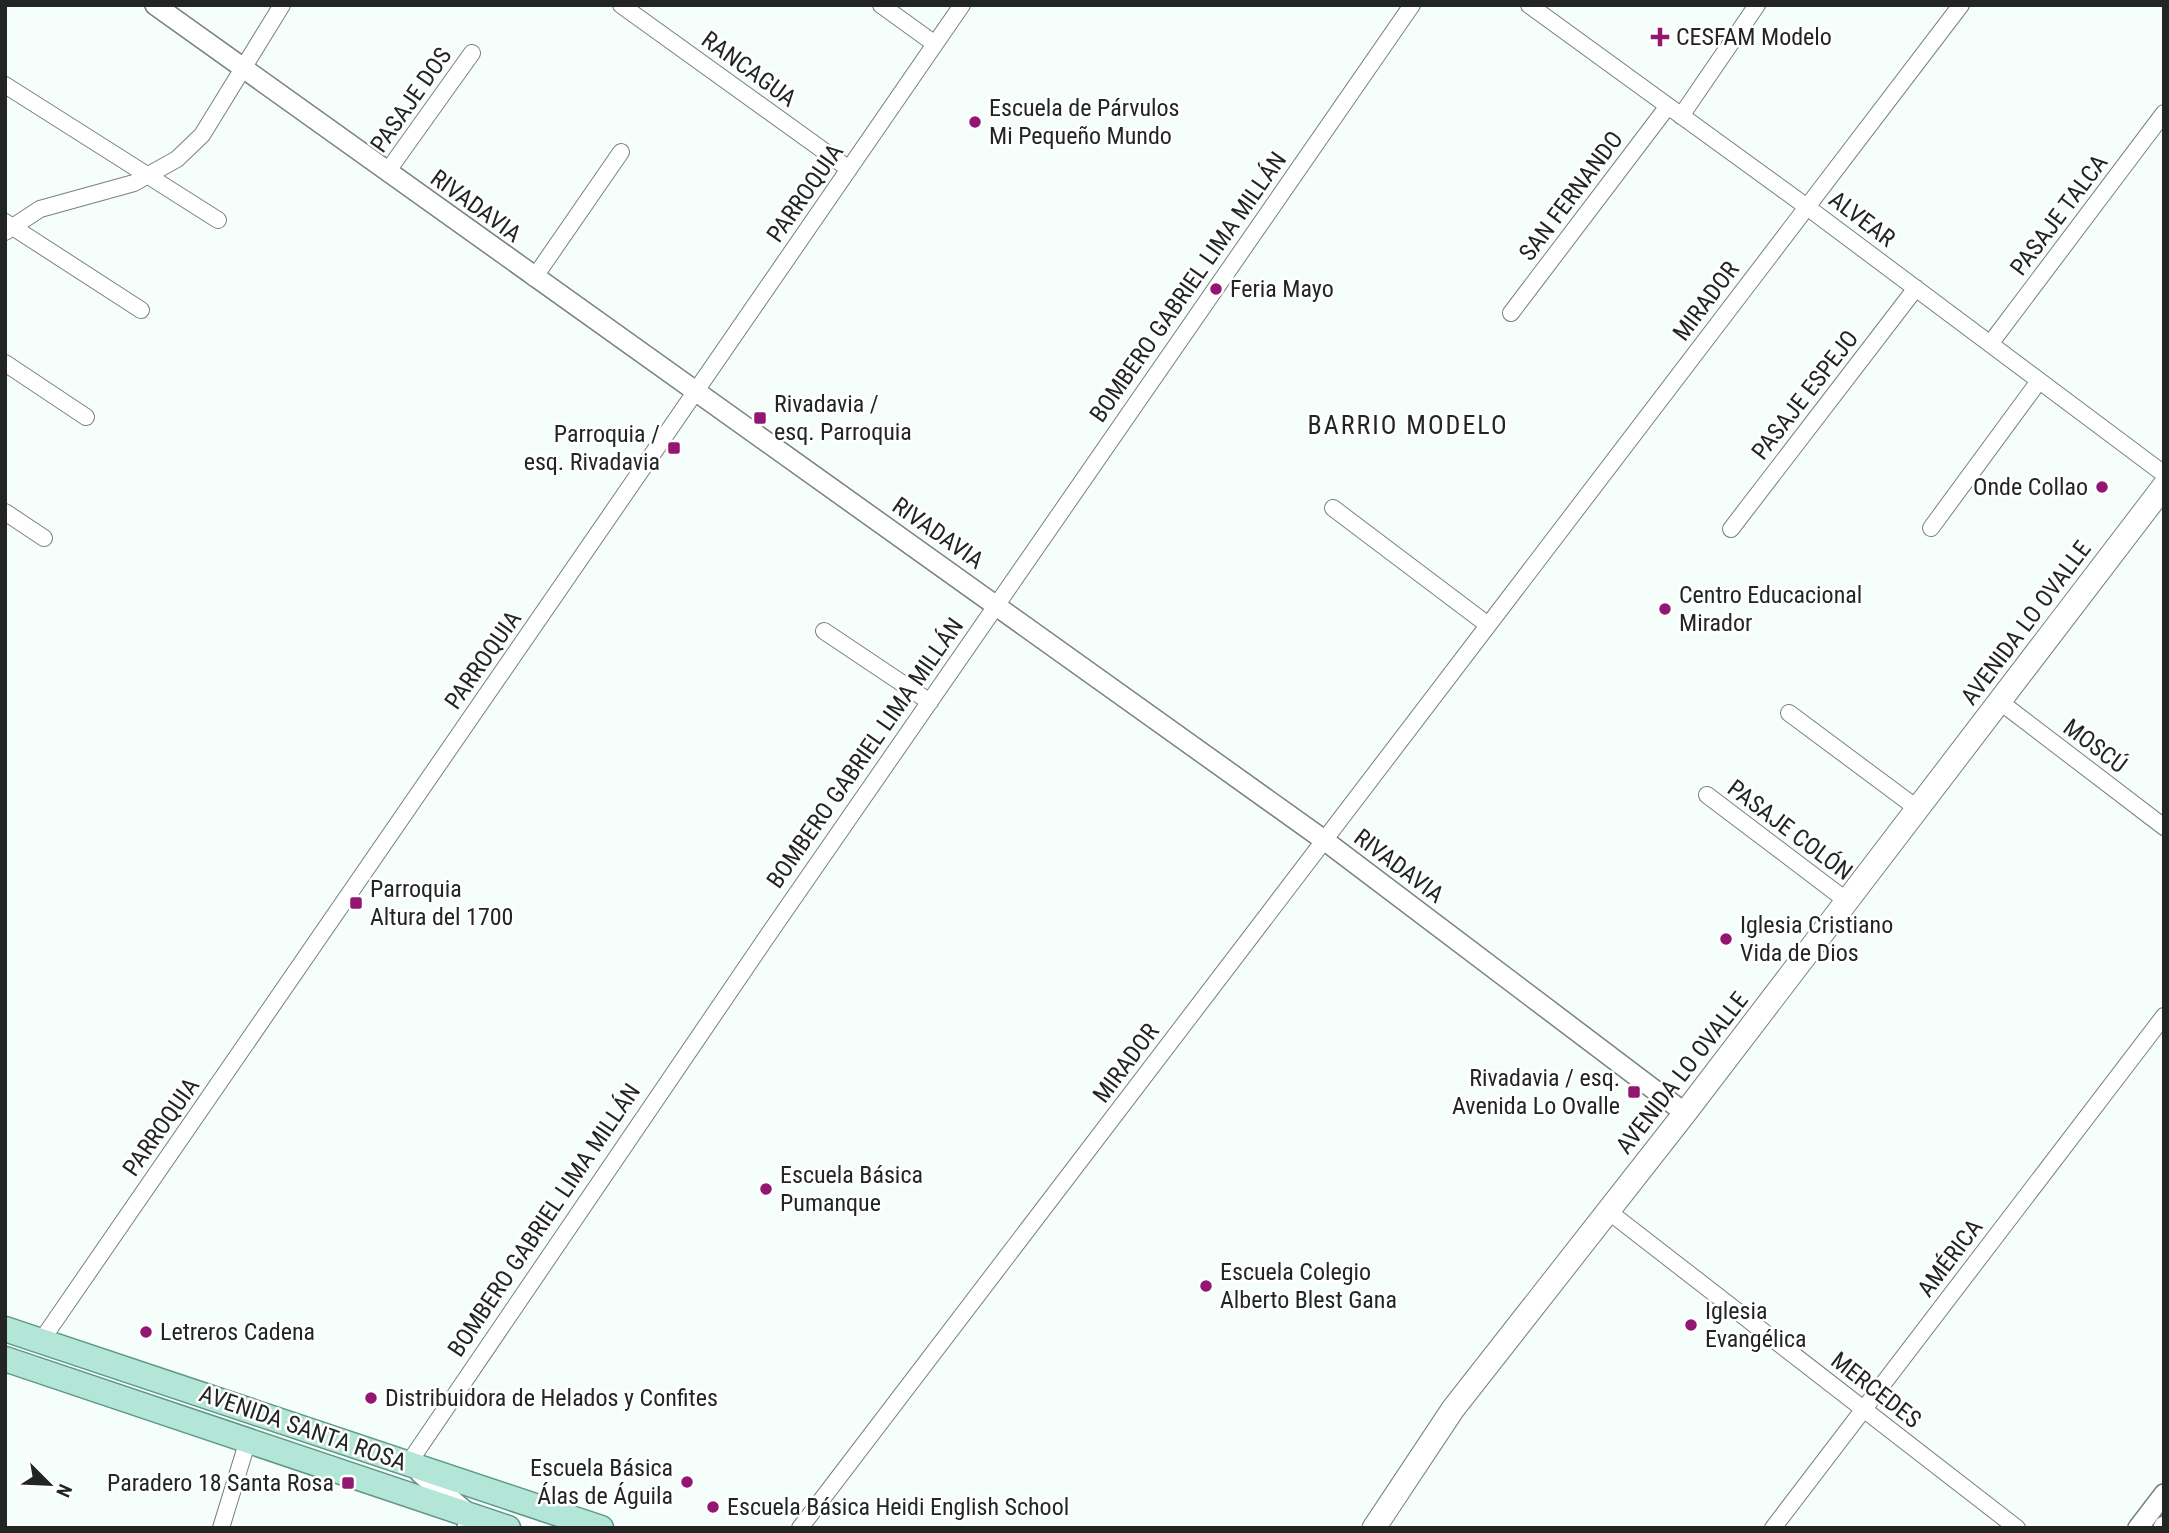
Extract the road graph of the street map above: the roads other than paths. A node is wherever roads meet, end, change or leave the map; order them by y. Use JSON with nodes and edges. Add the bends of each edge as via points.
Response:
{"nodes":[{"id":1,"x":155,"y":5,"type":"edge"},
{"id":2,"x":282,"y":5,"type":"edge"},
{"id":3,"x":621,"y":5,"type":"edge"},
{"id":4,"x":881,"y":5,"type":"edge"},
{"id":5,"x":962,"y":5,"type":"edge"},
{"id":6,"x":1412,"y":5,"type":"edge"},
{"id":7,"x":1529,"y":5,"type":"edge"},
{"id":8,"x":1757,"y":5,"type":"edge"},
{"id":9,"x":1961,"y":5,"type":"edge"},
{"id":10,"x":935,"y":44,"type":"junction"},
{"id":11,"x":472,"y":53,"type":"dead end"},
{"id":12,"x":242,"y":68,"type":"junction"},
{"id":13,"x":5,"y":85,"type":"edge"},
{"id":14,"x":1668,"y":106,"type":"junction"},
{"id":15,"x":2164,"y":113,"type":"edge"},
{"id":16,"x":1681,"y":116,"type":"junction"},
{"id":17,"x":621,"y":152,"type":"dead end"},
{"id":18,"x":849,"y":169,"type":"junction"},
{"id":19,"x":387,"y":172,"type":"junction"},
{"id":20,"x":149,"y":176,"type":"junction"},
{"id":21,"x":1807,"y":207,"type":"junction"},
{"id":22,"x":218,"y":220,"type":"dead end"},
{"id":23,"x":7,"y":227,"type":"edge"},
{"id":24,"x":534,"y":278,"type":"junction"},
{"id":25,"x":1916,"y":288,"type":"junction"},
{"id":26,"x":141,"y":310,"type":"dead end"},
{"id":27,"x":1511,"y":313,"type":"dead end"},
{"id":28,"x":1990,"y":344,"type":"junction"},
{"id":29,"x":5,"y":363,"type":"edge"},
{"id":30,"x":2039,"y":380,"type":"junction"},
{"id":31,"x":695,"y":392,"type":"junction"},
{"id":32,"x":86,"y":417,"type":"dead end"},
{"id":33,"x":2164,"y":474,"type":"edge"},
{"id":34,"x":2164,"y":486,"type":"edge"},
{"id":35,"x":1333,"y":508,"type":"dead end"},
{"id":36,"x":5,"y":512,"type":"edge"},
{"id":37,"x":1931,"y":528,"type":"dead end"},
{"id":38,"x":1731,"y":529,"type":"dead end"},
{"id":39,"x":44,"y":538,"type":"dead end"},
{"id":40,"x":997,"y":605,"type":"junction"},
{"id":41,"x":1488,"y":625,"type":"junction"},
{"id":42,"x":824,"y":631,"type":"dead end"},
{"id":43,"x":1999,"y":701,"type":"junction"},
{"id":44,"x":930,"y":702,"type":"junction"},
{"id":45,"x":1789,"y":713,"type":"dead end"},
{"id":46,"x":1707,"y":795,"type":"dead end"},
{"id":47,"x":1917,"y":809,"type":"junction"},
{"id":48,"x":2164,"y":827,"type":"edge"},
{"id":49,"x":1324,"y":840,"type":"junction"},
{"id":50,"x":1847,"y":901,"type":"junction"},
{"id":51,"x":2164,"y":1016,"type":"edge"},
{"id":52,"x":1685,"y":1113,"type":"junction"},
{"id":53,"x":1608,"y":1211,"type":"junction"},
{"id":54,"x":5,"y":1329,"type":"edge"},
{"id":55,"x":41,"y":1341,"type":"junction"},
{"id":56,"x":5,"y":1359,"type":"edge"},
{"id":57,"x":1864,"y":1409,"type":"junction"},
{"id":58,"x":248,"y":1440,"type":"junction"},
{"id":59,"x":408,"y":1464,"type":"junction"},
{"id":60,"x":2164,"y":1494,"type":"edge"},
{"id":61,"x":468,"y":1521,"type":"edge"},
{"id":62,"x":221,"y":1528,"type":"edge"},
{"id":63,"x":508,"y":1528,"type":"edge"},
{"id":64,"x":601,"y":1528,"type":"edge"},
{"id":65,"x":800,"y":1528,"type":"edge"},
{"id":66,"x":1374,"y":1528,"type":"edge"},
{"id":67,"x":1773,"y":1528,"type":"edge"},
{"id":68,"x":2017,"y":1528,"type":"edge"},
{"id":69,"x":2138,"y":1528,"type":"edge"}],
"edges":[{"from":1,"to":12,"type":"street","name":"RIVADAVIA"},
{"from":2,"to":12,"type":"street"},
{"from":3,"to":18,"type":"street","name":"RANCAGUA"},
{"from":4,"to":10,"type":"street"},
{"from":5,"to":10,"type":"street","name":"PARROQUIA"},
{"from":6,"to":40,"type":"street","name":"BOMBERO GABRIEL LIMA MILLÁN"},
{"from":7,"to":14,"type":"street","name":"ALVEAR"},
{"from":8,"to":16,"type":"street"},
{"from":9,"to":21,"type":"street","name":"MIRADOR"},
{"from":10,"to":18,"type":"street","name":"PARROQUIA"},
{"from":11,"to":19,"type":"street","name":"PASAJE DOS"},
{"from":12,"to":19,"type":"street","name":"RIVADAVIA"},
{"from":12,"to":20,"type":"street","via":[[202,135],[177,159]]},
{"from":13,"to":20,"type":"street"},
{"from":14,"to":16,"type":"street","name":"ALVEAR"},
{"from":14,"to":27,"type":"street","name":"SAN FERNANDO"},
{"from":15,"to":28,"type":"street","name":"PASAJE TALCA"},
{"from":16,"to":21,"type":"street","name":"ALVEAR"},
{"from":17,"to":24,"type":"street"},
{"from":18,"to":31,"type":"street","name":"PARROQUIA"},
{"from":19,"to":24,"type":"street","name":"RIVADAVIA"},
{"from":20,"to":22,"type":"street"},
{"from":20,"to":23,"type":"street","via":[[52,204]]},
{"from":21,"to":25,"type":"street","name":"ALVEAR"},
{"from":21,"to":41,"type":"street","name":"MIRADOR"},
{"from":23,"to":26,"type":"street"},
{"from":24,"to":31,"type":"street","name":"RIVADAVIA"},
{"from":25,"to":28,"type":"street","name":"ALVEAR"},
{"from":25,"to":38,"type":"street","name":"PASAJE ESPEJO"},
{"from":28,"to":30,"type":"street","name":"ALVEAR"},
{"from":29,"to":32,"type":"street"},
{"from":30,"to":33,"type":"street","name":"ALVEAR"},
{"from":30,"to":37,"type":"street"},
{"from":31,"to":40,"type":"street","name":"RIVADAVIA"},
{"from":31,"to":55,"type":"street","name":"PARROQUIA"},
{"from":34,"to":43,"type":"main road","name":"AVENIDA LO OVALLE"},
{"from":35,"to":41,"type":"street"},
{"from":36,"to":39,"type":"street"},
{"from":40,"to":44,"type":"street","name":"BOMBERO GABRIEL LIMA MILLÁN"},
{"from":40,"to":49,"type":"street","name":"RIVADAVIA"},
{"from":41,"to":49,"type":"street","name":"MIRADOR"},
{"from":42,"to":44,"type":"street"},
{"from":43,"to":47,"type":"main road","name":"AVENIDA LO OVALLE"},
{"from":43,"to":48,"type":"street","name":"MOSCÚ"},
{"from":44,"to":59,"type":"street","name":"BOMBERO GABRIEL LIMA MILLÁN"},
{"from":45,"to":47,"type":"street"},
{"from":46,"to":50,"type":"street","name":"PASAJE COLÓN"},
{"from":47,"to":50,"type":"main road","name":"AVENIDA LO OVALLE"},
{"from":49,"to":52,"type":"street","name":"RIVADAVIA"},
{"from":49,"to":65,"type":"street","name":"MIRADOR"},
{"from":50,"to":52,"type":"main road","name":"AVENIDA LO OVALLE"},
{"from":51,"to":57,"type":"street","name":"AMÉRICA"},
{"from":52,"to":53,"type":"main road","name":"AVENIDA LO OVALLE"},
{"from":53,"to":57,"type":"street","name":"MERCEDES"},
{"from":53,"to":66,"type":"main road","name":"AVENIDA LO OVALLE","via":[[1453,1409]]},
{"from":54,"to":55,"type":"main road","name":"AVENIDA SANTA ROSA"},
{"from":55,"to":59,"type":"main road","name":"AVENIDA SANTA ROSA"},
{"from":56,"to":58,"type":"main road","name":"AVENIDA SANTA ROSA"},
{"from":57,"to":67,"type":"street","name":"AMÉRICA"},
{"from":57,"to":68,"type":"street","name":"MERCEDES"},
{"from":58,"to":61,"type":"main road","name":"AVENIDA SANTA ROSA"},
{"from":58,"to":62,"type":"street"},
{"from":59,"to":61,"type":"street"},
{"from":59,"to":64,"type":"main road","name":"AVENIDA SANTA ROSA"},
{"from":60,"to":69,"type":"street"},
{"from":61,"to":63,"type":"main road","name":"AVENIDA SANTA ROSA"}]}
